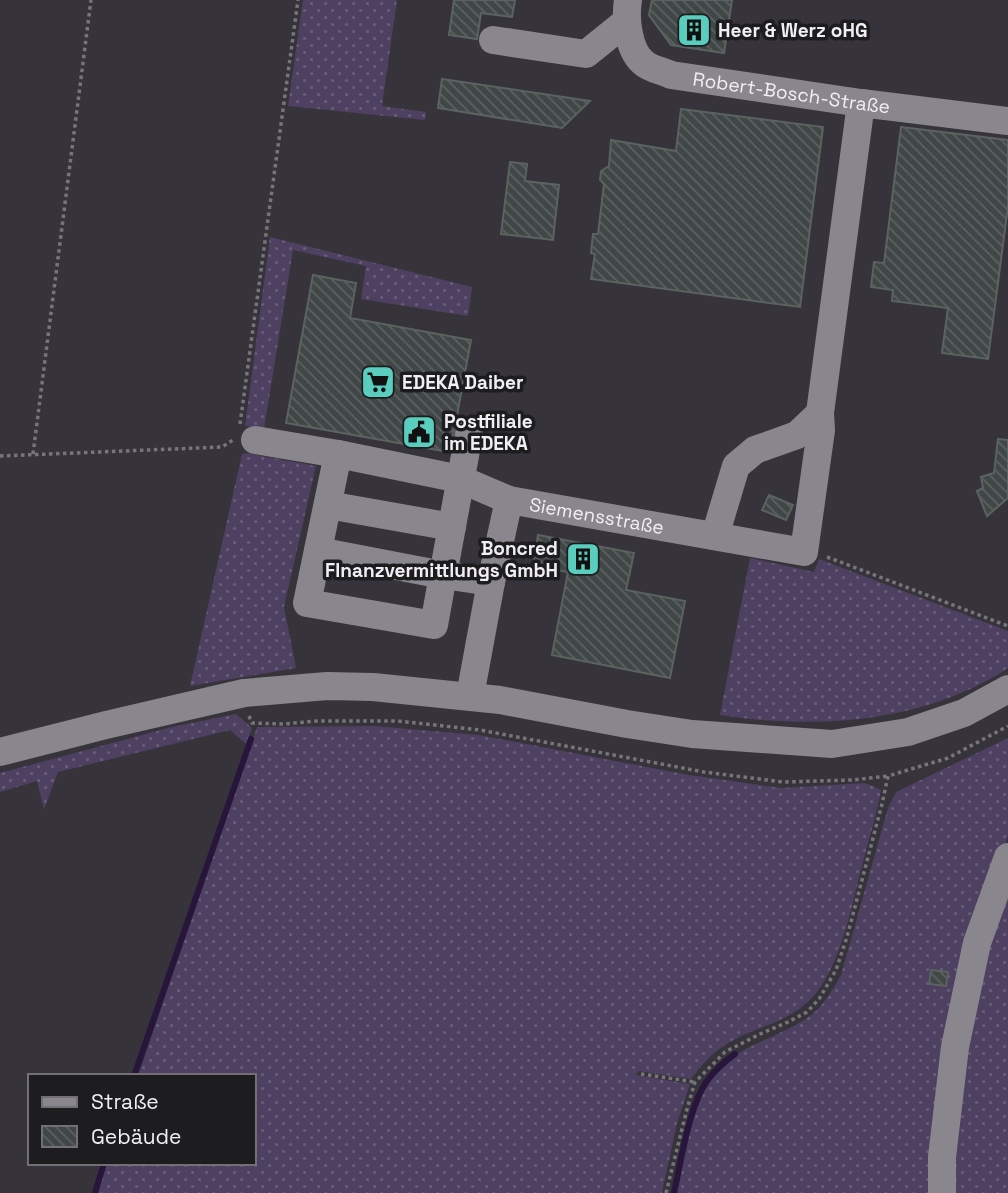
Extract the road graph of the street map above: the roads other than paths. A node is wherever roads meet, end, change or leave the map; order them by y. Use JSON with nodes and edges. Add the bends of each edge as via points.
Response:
{"nodes":[{"id":1,"x":628,"y":11,"type":"edge"},
{"id":2,"x":493,"y":40,"type":"dead end"},
{"id":3,"x":861,"y":103,"type":"junction"},
{"id":4,"x":1008,"y":121,"type":"edge"},
{"id":5,"x":820,"y":413,"type":"junction"},
{"id":6,"x":469,"y":434,"type":"dead end"},
{"id":7,"x":255,"y":440,"type":"dead end"},
{"id":8,"x":338,"y":454,"type":"junction"},
{"id":9,"x":460,"y":479,"type":"junction"},
{"id":10,"x":509,"y":500,"type":"junction"},
{"id":11,"x":328,"y":505,"type":"junction"},
{"id":12,"x":452,"y":527,"type":"junction"},
{"id":13,"x":715,"y":536,"type":"junction"},
{"id":14,"x":318,"y":551,"type":"junction"},
{"id":15,"x":443,"y":575,"type":"junction"},
{"id":16,"x":491,"y":582,"type":"junction"},
{"id":17,"x":1008,"y":689,"type":"edge"},
{"id":18,"x":470,"y":696,"type":"junction"},
{"id":19,"x":0,"y":752,"type":"edge"},
{"id":20,"x":1008,"y":857,"type":"edge"},
{"id":21,"x":942,"y":1193,"type":"edge"}],
"edges":[{"from":1,"to":2,"type":"street","via":[[586,54]]},
{"from":1,"to":3,"type":"street","name":"Robert-Bosch-Straße","via":[[631,43],[644,63],[671,75]]},
{"from":3,"to":4,"type":"street","name":"Robert-Bosch-Straße"},
{"from":3,"to":5,"type":"street"},
{"from":5,"to":13,"type":"street","via":[[797,435],[755,450],[736,466]]},
{"from":5,"to":13,"type":"street","name":"Siemensstraße","via":[[804,552]]},
{"from":6,"to":9,"type":"street"},
{"from":7,"to":8,"type":"street"},
{"from":8,"to":9,"type":"street"},
{"from":8,"to":11,"type":"street"},
{"from":9,"to":10,"type":"street"},
{"from":9,"to":12,"type":"street"},
{"from":10,"to":13,"type":"street","name":"Siemensstraße"},
{"from":10,"to":16,"type":"street","name":"Siemensstraße"},
{"from":11,"to":12,"type":"street"},
{"from":11,"to":14,"type":"street"},
{"from":12,"to":15,"type":"street"},
{"from":14,"to":15,"type":"street"},
{"from":14,"to":15,"type":"street","via":[[307,603],[434,625]]},
{"from":15,"to":16,"type":"street"},
{"from":16,"to":18,"type":"street","name":"Siemensstraße"},
{"from":17,"to":18,"type":"street","via":[[964,713],[908,732],[832,744],[692,734]]},
{"from":18,"to":19,"type":"street","via":[[327,686],[244,693]]},
{"from":20,"to":21,"type":"street","via":[[977,943],[955,1047]]}]}
